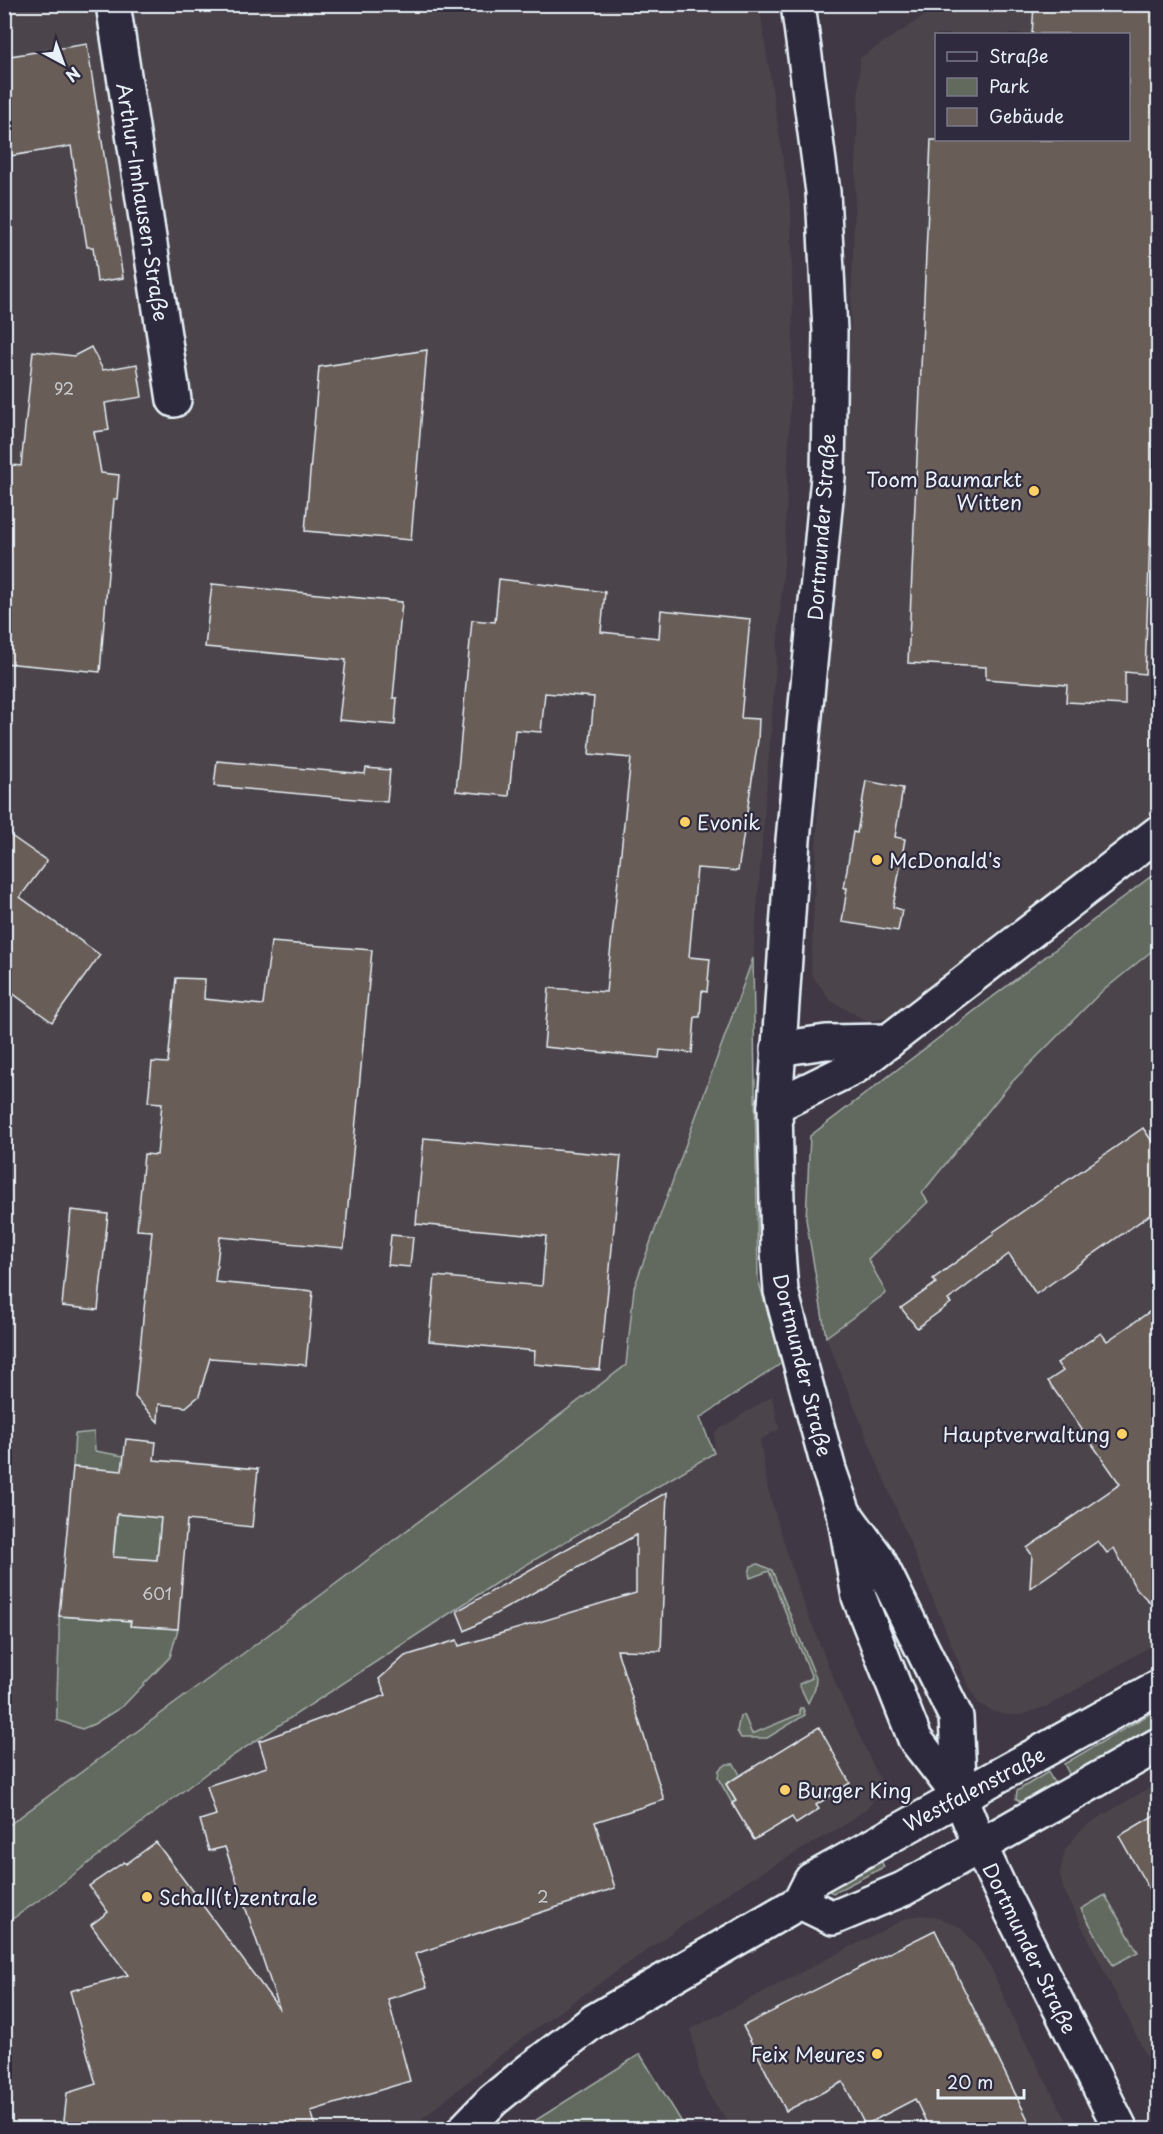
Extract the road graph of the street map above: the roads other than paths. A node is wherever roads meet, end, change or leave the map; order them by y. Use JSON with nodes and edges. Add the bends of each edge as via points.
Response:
{"nodes":[{"id":1,"x":113,"y":4,"type":"edge"},
{"id":2,"x":798,"y":4,"type":"edge"},
{"id":3,"x":174,"y":400,"type":"dead end"},
{"id":4,"x":1158,"y":833,"type":"edge"},
{"id":5,"x":889,"y":1041,"type":"junction"},
{"id":6,"x":778,"y":1049,"type":"junction"},
{"id":7,"x":775,"y":1106,"type":"junction"},
{"id":8,"x":844,"y":1513,"type":"junction"},
{"id":9,"x":1158,"y":1686,"type":"edge"},
{"id":10,"x":1158,"y":1745,"type":"edge"},
{"id":11,"x":960,"y":1797,"type":"junction"},
{"id":12,"x":980,"y":1846,"type":"junction"},
{"id":13,"x":800,"y":1902,"type":"junction"},
{"id":14,"x":464,"y":2130,"type":"edge"},
{"id":15,"x":1121,"y":2130,"type":"edge"}],
"edges":[{"from":1,"to":3,"type":"main road","name":"Arthur-Imhausen-Straße"},
{"from":2,"to":6,"type":"main road","name":"Dortmunder Straße","via":[[823,192],[830,331],[828,477],[796,797]]},
{"from":4,"to":5,"type":"main road"},
{"from":5,"to":6,"type":"main road","via":[[826,1042]]},
{"from":5,"to":7,"type":"main road","via":[[855,1067]]},
{"from":6,"to":7,"type":"main road","name":"Dortmunder Straße"},
{"from":7,"to":8,"type":"main road","name":"Dortmunder Straße","via":[[782,1291]]},
{"from":8,"to":11,"type":"main road","name":"Dortmunder Straße","via":[[859,1597],[915,1738]]},
{"from":8,"to":11,"type":"main road","name":"Dortmunder Straße","via":[[878,1558],[956,1717]]},
{"from":9,"to":11,"type":"main road","name":"Westfalenstraße"},
{"from":10,"to":12,"type":"main road"},
{"from":11,"to":12,"type":"main road","name":"Dortmunder Straße"},
{"from":11,"to":13,"type":"main road","name":"Westfalenstraße","via":[[811,1880]]},
{"from":12,"to":13,"type":"main road","via":[[903,1889],[832,1918]]},
{"from":12,"to":15,"type":"main road","name":"Dortmunder Straße"},
{"from":13,"to":14,"type":"main road","name":"Westfalenstraße","via":[[594,2021],[493,2100]]}]}
